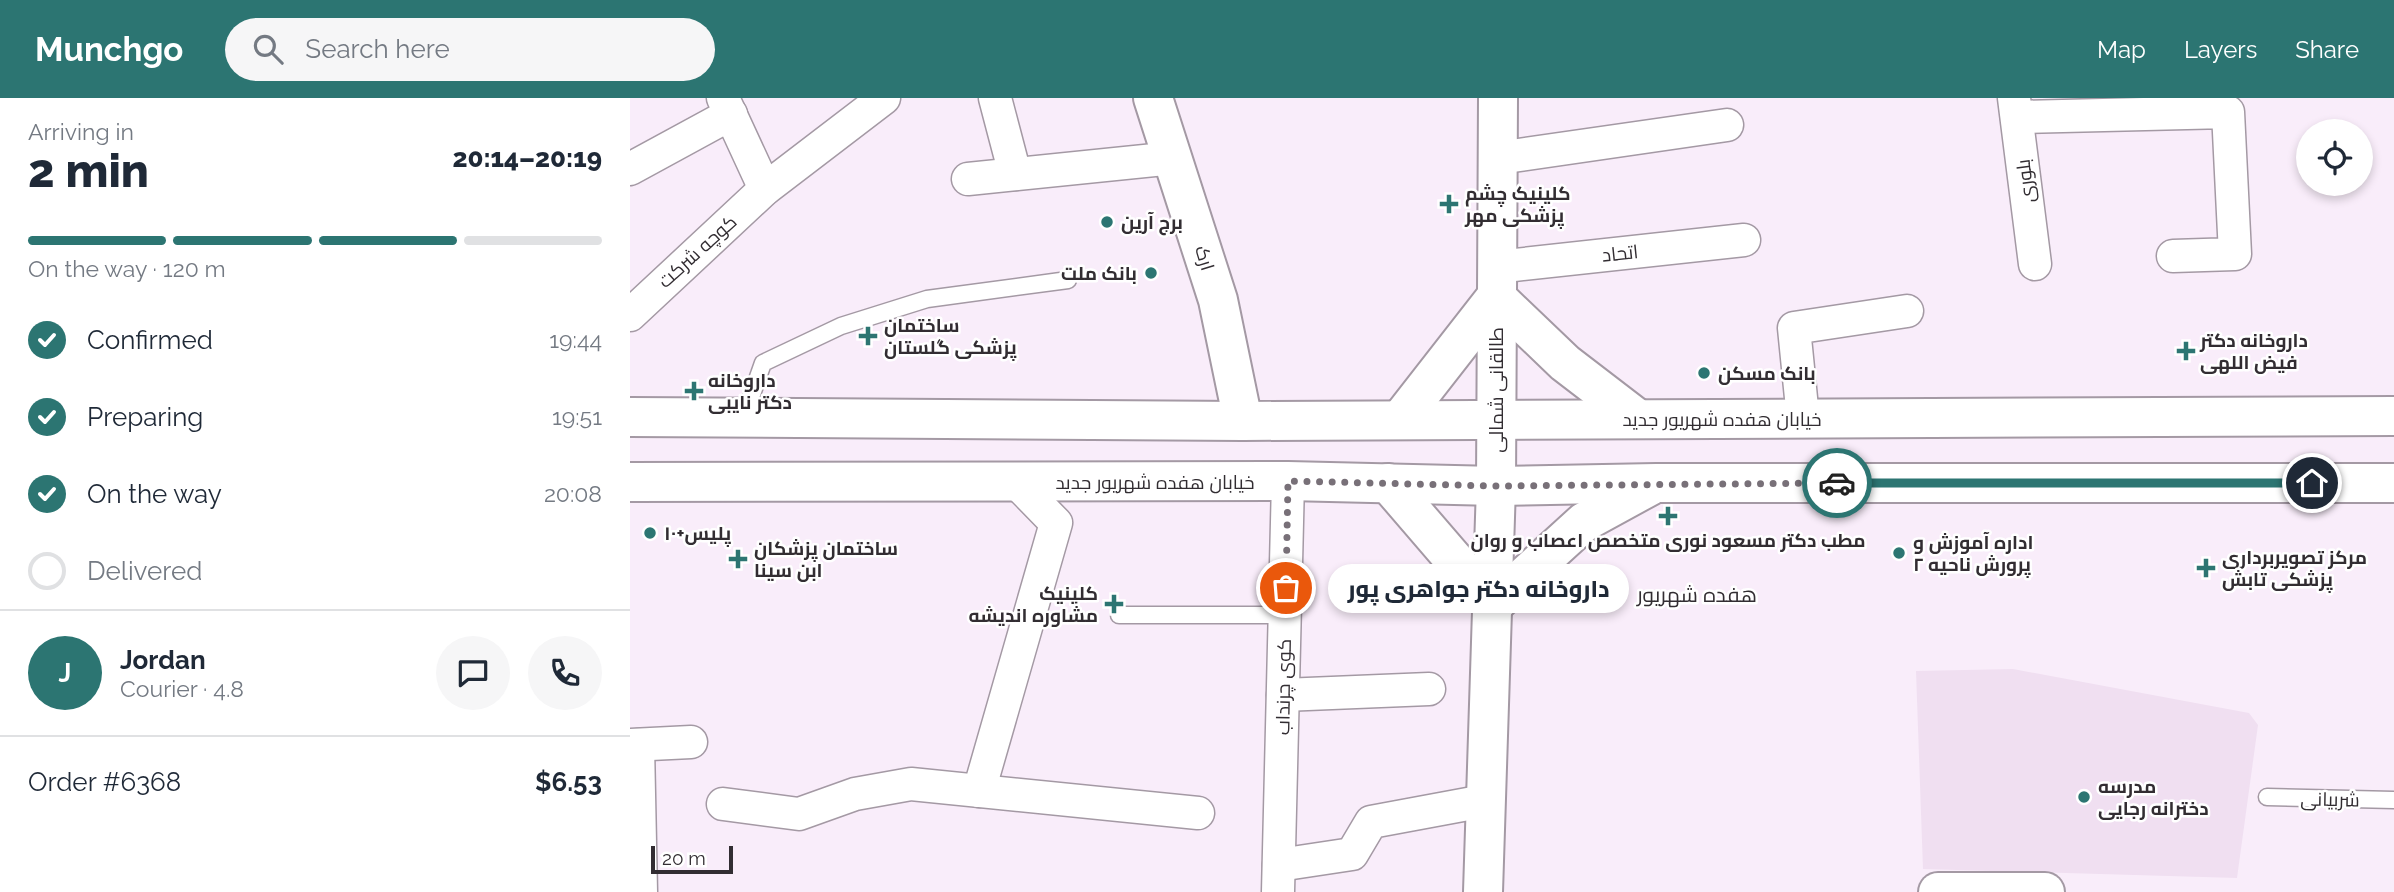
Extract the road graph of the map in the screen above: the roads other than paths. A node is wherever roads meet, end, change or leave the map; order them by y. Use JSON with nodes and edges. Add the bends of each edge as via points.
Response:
{"nodes":[{"id":1,"x":884,"y":98,"type":"edge"},
{"id":2,"x":995,"y":98,"type":"edge"},
{"id":3,"x":1153,"y":98,"type":"edge"},
{"id":4,"x":1498,"y":98,"type":"edge"},
{"id":5,"x":727,"y":106,"type":"edge"},
{"id":6,"x":2016,"y":107,"type":"edge"},
{"id":7,"x":1727,"y":125,"type":"dead end"},
{"id":8,"x":1174,"y":158,"type":"junction"},
{"id":9,"x":1498,"y":159,"type":"junction"},
{"id":10,"x":630,"y":169,"type":"edge"},
{"id":11,"x":1015,"y":174,"type":"junction"},
{"id":12,"x":968,"y":179,"type":"dead end"},
{"id":13,"x":765,"y":189,"type":"junction"},
{"id":14,"x":1744,"y":240,"type":"dead end"},
{"id":15,"x":2173,"y":256,"type":"dead end"},
{"id":16,"x":2035,"y":264,"type":"dead end"},
{"id":17,"x":1068,"y":279,"type":"dead end"},
{"id":18,"x":1496,"y":282,"type":"junction"},
{"id":19,"x":632,"y":308,"type":"edge"},
{"id":20,"x":1907,"y":311,"type":"dead end"},
{"id":21,"x":2394,"y":416,"type":"edge"},
{"id":22,"x":630,"y":417,"type":"edge"},
{"id":23,"x":744,"y":417,"type":"junction"},
{"id":24,"x":1803,"y":418,"type":"junction"},
{"id":25,"x":1638,"y":419,"type":"junction"},
{"id":26,"x":1400,"y":420,"type":"junction"},
{"id":27,"x":1497,"y":420,"type":"junction"},
{"id":28,"x":1243,"y":421,"type":"junction"},
{"id":29,"x":1288,"y":481,"type":"junction"},
{"id":30,"x":630,"y":482,"type":"edge"},
{"id":31,"x":1016,"y":482,"type":"junction"},
{"id":32,"x":1388,"y":483,"type":"junction"},
{"id":33,"x":1656,"y":483,"type":"junction"},
{"id":34,"x":2394,"y":483,"type":"edge"},
{"id":35,"x":1496,"y":486,"type":"junction"},
{"id":36,"x":1493,"y":605,"type":"junction"},
{"id":37,"x":1119,"y":615,"type":"dead end"},
{"id":38,"x":1285,"y":615,"type":"junction"},
{"id":39,"x":1429,"y":689,"type":"dead end"},
{"id":40,"x":1283,"y":695,"type":"junction"},
{"id":41,"x":691,"y":742,"type":"dead end"},
{"id":42,"x":634,"y":745,"type":"edge"},
{"id":43,"x":979,"y":791,"type":"junction"},
{"id":44,"x":2267,"y":797,"type":"dead end"},
{"id":45,"x":2394,"y":800,"type":"edge"},
{"id":46,"x":1484,"y":801,"type":"junction"},
{"id":47,"x":723,"y":804,"type":"dead end"},
{"id":48,"x":1198,"y":813,"type":"dead end"},
{"id":49,"x":1278,"y":879,"type":"edge"},
{"id":50,"x":641,"y":892,"type":"edge"},
{"id":51,"x":1483,"y":892,"type":"edge"},
{"id":52,"x":1938,"y":892,"type":"edge"},
{"id":53,"x":2045,"y":892,"type":"edge"}],
"edges":[{"from":1,"to":13,"type":"street","name":"کوچه شرکت"},
{"from":2,"to":11,"type":"street"},
{"from":3,"to":8,"type":"main road","name":"ارک"},
{"from":4,"to":9,"type":"main road","name":"طالقانی شمالی"},
{"from":5,"to":10,"type":"street"},
{"from":5,"to":13,"type":"street"},
{"from":6,"to":15,"type":"street","via":[[2228,112],[2235,254]]},
{"from":6,"to":16,"type":"street","name":"بلوری"},
{"from":7,"to":9,"type":"street"},
{"from":8,"to":11,"type":"street"},
{"from":8,"to":28,"type":"main road","name":"ارک","via":[[1218,300]]},
{"from":9,"to":18,"type":"main road","name":"طالقانی شمالی"},
{"from":11,"to":12,"type":"street"},
{"from":13,"to":19,"type":"street","name":"کوچه شرکت"},
{"from":14,"to":18,"type":"street","name":"اتحاد"},
{"from":17,"to":23,"type":"lane","via":[[927,299],[841,326],[763,363]]},
{"from":18,"to":25,"type":"main road","via":[[1565,363]]},
{"from":18,"to":26,"type":"main road"},
{"from":18,"to":27,"type":"main road","name":"طالقانی شمالی"},
{"from":20,"to":24,"type":"street","via":[[1794,328]]},
{"from":21,"to":24,"type":"main road","name":"خیابان هفده شهریور جدید"},
{"from":22,"to":23,"type":"main road","name":"خیابان هفده شهریور جدید"},
{"from":23,"to":28,"type":"main road","name":"خیابان هفده شهریور جدید"},
{"from":24,"to":25,"type":"main road","name":"خیابان هفده شهریور جدید"},
{"from":25,"to":27,"type":"main road","name":"خیابان هفده شهریور جدید"},
{"from":26,"to":27,"type":"main road","name":"خیابان هفده شهریور جدید"},
{"from":26,"to":28,"type":"main road","name":"خیابان هفده شهریور جدید"},
{"from":27,"to":35,"type":"main road","name":"طالقانی شمالی"},
{"from":29,"to":31,"type":"main road","name":"خیابان هفده شهریور جدید"},
{"from":29,"to":32,"type":"main road","name":"خیابان هفده شهریور جدید"},
{"from":29,"to":38,"type":"street","name":"کوی چرنداب"},
{"from":30,"to":31,"type":"main road","name":"خیابان هفده شهریور جدید"},
{"from":31,"to":43,"type":"street","via":[[1056,523]]},
{"from":32,"to":35,"type":"main road","name":"خیابان هفده شهریور جدید"},
{"from":32,"to":36,"type":"main road"},
{"from":33,"to":34,"type":"main road","name":"خیابان هفده شهریور جدید"},
{"from":33,"to":35,"type":"main road","name":"خیابان هفده شهریور جدید"},
{"from":33,"to":36,"type":"main road","via":[[1584,522]]},
{"from":35,"to":36,"type":"main road","name":"طالقانی شمالی"},
{"from":36,"to":46,"type":"main road","name":"طالقانی شمالی"},
{"from":37,"to":38,"type":"lane"},
{"from":38,"to":40,"type":"street","name":"کوی چرنداب"},
{"from":39,"to":40,"type":"street"},
{"from":40,"to":49,"type":"street","name":"کوی چرنداب"},
{"from":41,"to":42,"type":"street"},
{"from":42,"to":50,"type":"street"},
{"from":43,"to":47,"type":"street","via":[[911,783],[855,794],[799,814]]},
{"from":43,"to":48,"type":"street"},
{"from":44,"to":45,"type":"lane","name":"شربیانی"},
{"from":46,"to":49,"type":"street","via":[[1371,822],[1352,854]]},
{"from":46,"to":51,"type":"main road","name":"طالقانی شمالی"},
{"from":52,"to":53,"type":"main road"}]}
